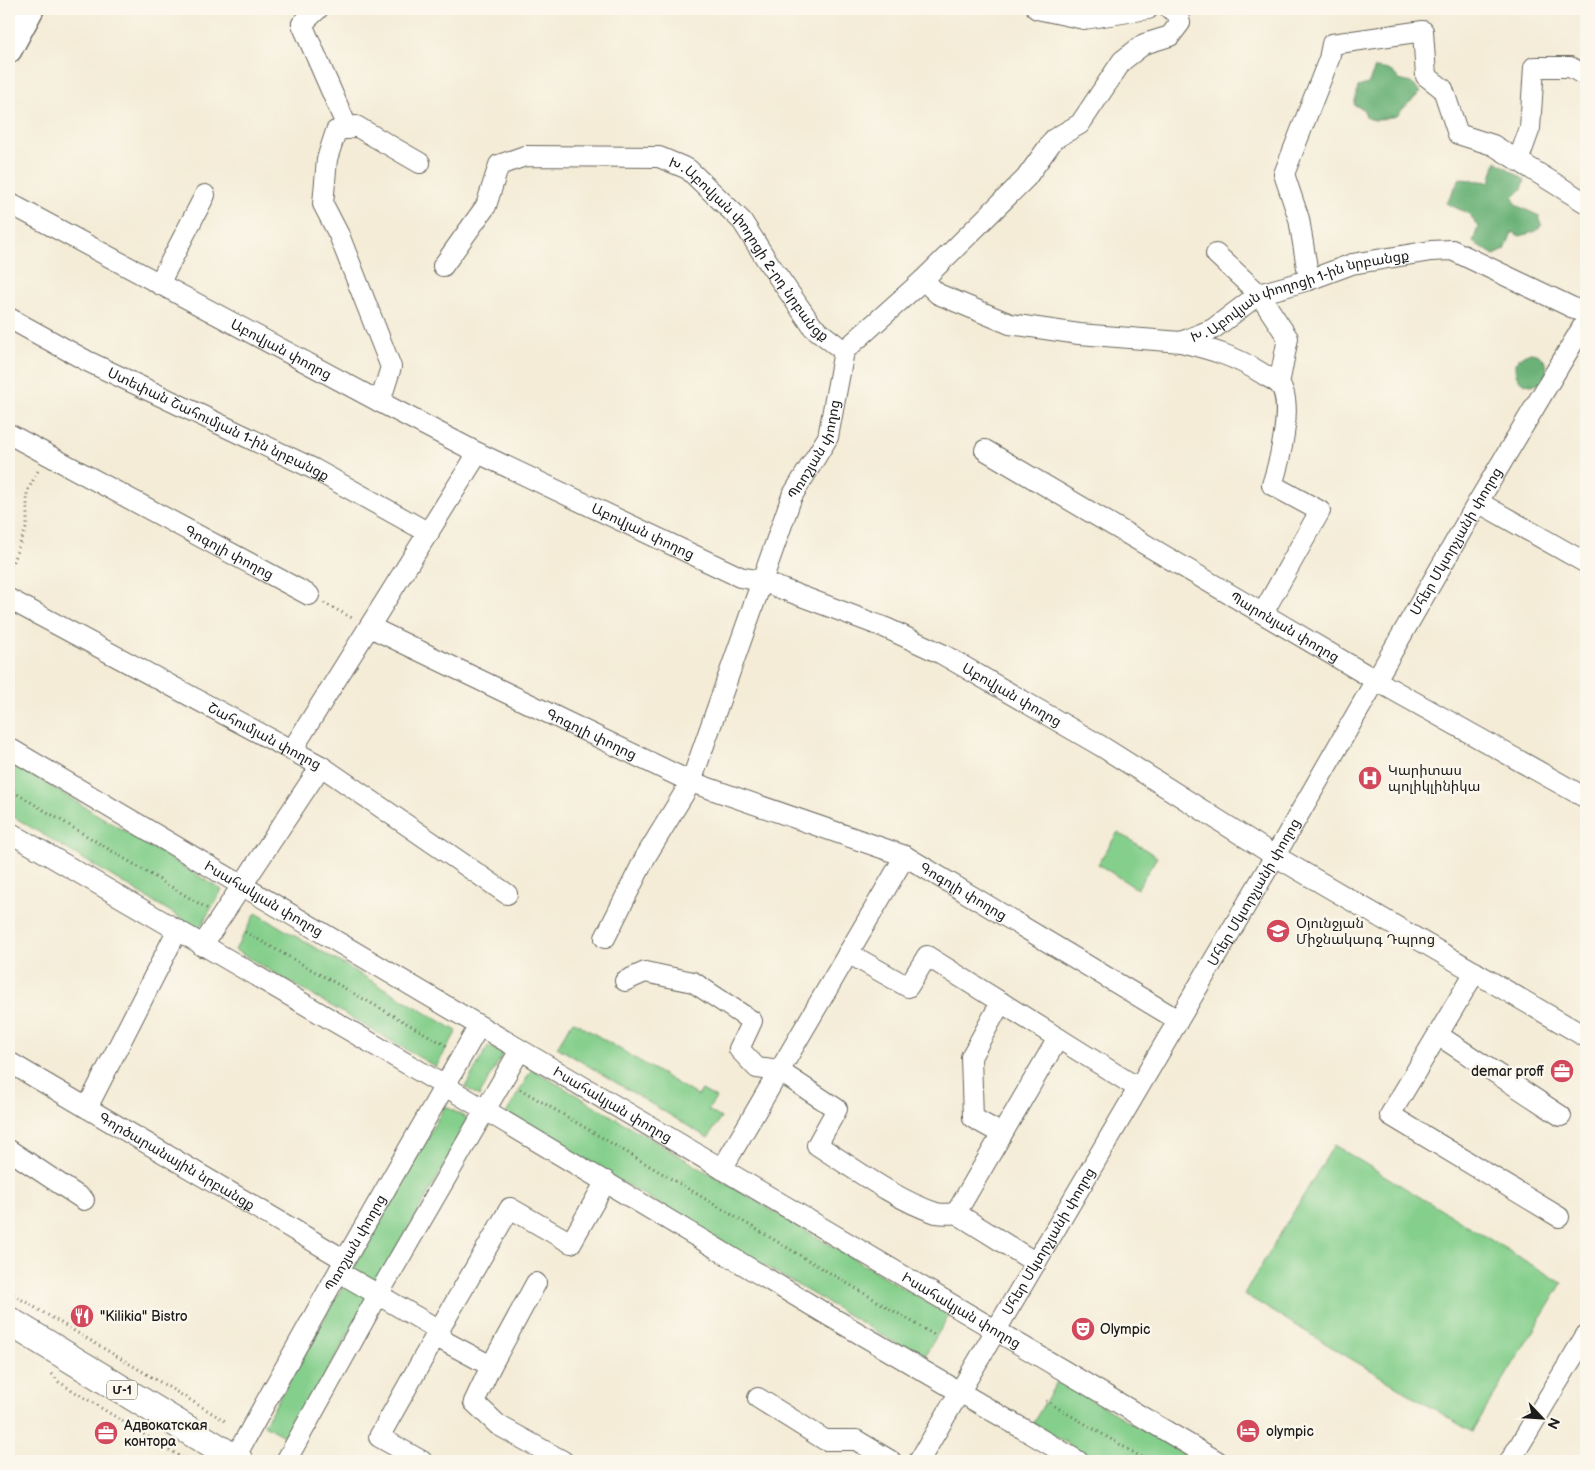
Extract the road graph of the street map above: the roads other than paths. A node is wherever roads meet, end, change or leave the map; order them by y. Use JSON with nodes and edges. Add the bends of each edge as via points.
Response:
{"nodes":[{"id":1,"x":31,"y":9,"type":"edge"},
{"id":2,"x":318,"y":9,"type":"edge"},
{"id":3,"x":1037,"y":9,"type":"edge"},
{"id":4,"x":1148,"y":9,"type":"edge"},
{"id":5,"x":1170,"y":9,"type":"edge"},
{"id":6,"x":9,"y":50,"type":"edge"},
{"id":7,"x":1586,"y":76,"type":"edge"},
{"id":8,"x":348,"y":129,"type":"junction"},
{"id":9,"x":1518,"y":161,"type":"junction"},
{"id":10,"x":420,"y":163,"type":"dead end"},
{"id":11,"x":205,"y":195,"type":"dead end"},
{"id":12,"x":1586,"y":203,"type":"edge"},
{"id":13,"x":12,"y":211,"type":"edge"},
{"id":14,"x":1216,"y":254,"type":"dead end"},
{"id":15,"x":443,"y":266,"type":"dead end"},
{"id":16,"x":923,"y":280,"type":"junction"},
{"id":17,"x":1309,"y":280,"type":"junction"},
{"id":18,"x":159,"y":284,"type":"junction"},
{"id":19,"x":1259,"y":294,"type":"junction"},
{"id":20,"x":1586,"y":314,"type":"edge"},
{"id":21,"x":9,"y":318,"type":"edge"},
{"id":22,"x":1586,"y":321,"type":"edge"},
{"id":23,"x":1181,"y":342,"type":"junction"},
{"id":24,"x":844,"y":351,"type":"junction"},
{"id":25,"x":1279,"y":384,"type":"junction"},
{"id":26,"x":380,"y":402,"type":"junction"},
{"id":27,"x":9,"y":434,"type":"edge"},
{"id":28,"x":985,"y":450,"type":"dead end"},
{"id":29,"x":478,"y":452,"type":"junction"},
{"id":30,"x":1478,"y":502,"type":"junction"},
{"id":31,"x":428,"y":533,"type":"junction"},
{"id":32,"x":1586,"y":563,"type":"edge"},
{"id":33,"x":761,"y":581,"type":"junction"},
{"id":34,"x":309,"y":595,"type":"road end"},
{"id":35,"x":9,"y":599,"type":"edge"},
{"id":36,"x":1263,"y":614,"type":"junction"},
{"id":37,"x":370,"y":627,"type":"junction"},
{"id":38,"x":1377,"y":681,"type":"junction"},
{"id":39,"x":9,"y":748,"type":"edge"},
{"id":40,"x":292,"y":750,"type":"junction"},
{"id":41,"x":320,"y":766,"type":"junction"},
{"id":42,"x":691,"y":782,"type":"junction"},
{"id":43,"x":1586,"y":798,"type":"edge"},
{"id":44,"x":9,"y":832,"type":"edge"},
{"id":45,"x":905,"y":856,"type":"junction"},
{"id":46,"x":1275,"y":856,"type":"junction"},
{"id":47,"x":241,"y":886,"type":"junction"},
{"id":48,"x":507,"y":894,"type":"dead end"},
{"id":49,"x":177,"y":931,"type":"junction"},
{"id":50,"x":605,"y":938,"type":"dead end"},
{"id":51,"x":202,"y":946,"type":"junction"},
{"id":52,"x":848,"y":953,"type":"junction"},
{"id":53,"x":1475,"y":972,"type":"junction"},
{"id":54,"x":625,"y":981,"type":"dead end"},
{"id":55,"x":1001,"y":1002,"type":"junction"},
{"id":56,"x":1178,"y":1020,"type":"junction"},
{"id":57,"x":479,"y":1026,"type":"junction"},
{"id":58,"x":1438,"y":1034,"type":"junction"},
{"id":59,"x":1586,"y":1037,"type":"edge"},
{"id":60,"x":1058,"y":1038,"type":"junction"},
{"id":61,"x":520,"y":1050,"type":"junction"},
{"id":62,"x":9,"y":1062,"type":"edge"},
{"id":63,"x":779,"y":1071,"type":"junction"},
{"id":64,"x":445,"y":1086,"type":"junction"},
{"id":65,"x":1138,"y":1088,"type":"junction"},
{"id":66,"x":87,"y":1108,"type":"junction"},
{"id":67,"x":485,"y":1110,"type":"junction"},
{"id":68,"x":1561,"y":1116,"type":"dead end"},
{"id":69,"x":1002,"y":1134,"type":"junction"},
{"id":70,"x":9,"y":1150,"type":"edge"},
{"id":71,"x":722,"y":1169,"type":"junction"},
{"id":72,"x":606,"y":1182,"type":"junction"},
{"id":73,"x":84,"y":1200,"type":"dead end"},
{"id":74,"x":956,"y":1214,"type":"junction"},
{"id":75,"x":1559,"y":1217,"type":"dead end"},
{"id":76,"x":1036,"y":1263,"type":"junction"},
{"id":77,"x":342,"y":1266,"type":"junction"},
{"id":78,"x":536,"y":1282,"type":"dead end"},
{"id":79,"x":378,"y":1295,"type":"junction"},
{"id":80,"x":9,"y":1321,"type":"edge"},
{"id":81,"x":439,"y":1330,"type":"junction"},
{"id":82,"x":996,"y":1331,"type":"junction"},
{"id":83,"x":1586,"y":1335,"type":"edge"},
{"id":84,"x":491,"y":1366,"type":"junction"},
{"id":85,"x":960,"y":1392,"type":"junction"},
{"id":86,"x":758,"y":1398,"type":"dead end"},
{"id":87,"x":236,"y":1460,"type":"edge"},
{"id":88,"x":286,"y":1461,"type":"edge"},
{"id":89,"x":422,"y":1461,"type":"edge"},
{"id":90,"x":563,"y":1461,"type":"edge"},
{"id":91,"x":891,"y":1461,"type":"edge"},
{"id":92,"x":919,"y":1461,"type":"edge"},
{"id":93,"x":1078,"y":1461,"type":"edge"},
{"id":94,"x":1217,"y":1461,"type":"edge"},
{"id":95,"x":1510,"y":1461,"type":"edge"}],
"edges":[{"from":1,"to":6,"type":"main road"},
{"from":2,"to":8,"type":"street","via":[[302,24]]},
{"from":3,"to":4,"type":"street","via":[[1084,19]]},
{"from":5,"to":16,"type":"street","via":[[1177,12],[1180,23],[1170,36],[1144,44],[1122,61],[1080,124],[1054,139],[1026,178]]},
{"from":7,"to":9,"type":"street","via":[[1570,66],[1534,67],[1530,128]]},
{"from":8,"to":10,"type":"street","via":[[356,126]]},
{"from":8,"to":26,"type":"street","via":[[336,132],[327,158],[323,204],[339,235],[391,367]]},
{"from":9,"to":12,"type":"street"},
{"from":9,"to":17,"type":"street","via":[[1493,145],[1458,134],[1443,89],[1426,76],[1422,31],[1332,44],[1284,174],[1299,219]]},
{"from":11,"to":18,"type":"street"},
{"from":13,"to":18,"type":"street","name":"Աբովյան փողոց"},
{"from":14,"to":19,"type":"street"},
{"from":15,"to":24,"type":"street","name":"Խ․Աբովյան փողոցի 2-րդ նրբանցք","via":[[486,206],[499,164],[525,156],[659,157],[688,169],[742,220],[813,327]]},
{"from":16,"to":23,"type":"street","name":"Խ․Աբովյան փողոցի 1-ին նրբանցք","via":[[938,294],[1010,324],[1079,334]]},
{"from":16,"to":24,"type":"street"},
{"from":17,"to":19,"type":"street","name":"Խ․Աբովյան փողոցի 1-ին նրբանցք"},
{"from":17,"to":20,"type":"street","name":"Խ․Աբովյան փողոցի 1-ին նրբանցք","via":[[1352,264],[1452,250]]},
{"from":18,"to":26,"type":"street","name":"Աբովյան փողոց"},
{"from":19,"to":23,"type":"street","name":"Խ․Աբովյան փողոցի 1-ին նրբանցք","via":[[1213,329]]},
{"from":19,"to":25,"type":"street","via":[[1288,338]]},
{"from":21,"to":31,"type":"street","name":"Ստեփան Շահումյան 1-ին նրբանցք","via":[[87,361],[314,469]]},
{"from":22,"to":30,"type":"street","name":"Մհեր Մկտրչյանի փողոց"},
{"from":23,"to":25,"type":"street","via":[[1246,363]]},
{"from":24,"to":33,"type":"street","name":"Պռոշյան փողոց","via":[[828,437],[792,496]]},
{"from":25,"to":36,"type":"street","via":[[1287,402],[1280,461],[1272,484],[1320,510]]},
{"from":26,"to":29,"type":"street","name":"Աբովյան փողոց"},
{"from":27,"to":34,"type":"street","name":"Գոգոլի փողոց"},
{"from":28,"to":36,"type":"street","name":"Պարոնյան փողոց"},
{"from":29,"to":31,"type":"street"},
{"from":29,"to":33,"type":"street","name":"Աբովյան փողոց","via":[[740,577]]},
{"from":30,"to":32,"type":"street"},
{"from":30,"to":38,"type":"street","name":"Մհեր Մկտրչյանի փողոց"},
{"from":31,"to":37,"type":"street"},
{"from":33,"to":42,"type":"street","name":"Պռոշյան փողոց"},
{"from":33,"to":46,"type":"street","name":"Աբովյան փողոց","via":[[886,628],[942,654],[1101,746]]},
{"from":35,"to":40,"type":"street","name":"Շահումյան փողոց"},
{"from":36,"to":38,"type":"street","name":"Պարոնյան փողոց"},
{"from":37,"to":40,"type":"street"},
{"from":37,"to":42,"type":"street","name":"Գոգոլի փողոց"},
{"from":38,"to":43,"type":"street","name":"Պարոնյան փողոց"},
{"from":38,"to":46,"type":"street","name":"Մհեր Մկտրչյանի փողոց"},
{"from":39,"to":47,"type":"street","name":"Իսահակյան փողոց"},
{"from":40,"to":41,"type":"street","name":"Շահումյան փողոց"},
{"from":41,"to":47,"type":"street"},
{"from":41,"to":48,"type":"street","name":"Շահումյան փողոց"},
{"from":42,"to":45,"type":"street","name":"Գոգոլի փողոց"},
{"from":42,"to":50,"type":"street","name":"Պռոշյան փողոց","via":[[646,856]]},
{"from":44,"to":49,"type":"street"},
{"from":45,"to":52,"type":"street"},
{"from":45,"to":56,"type":"street","name":"Գոգոլի փողոց"},
{"from":46,"to":53,"type":"street","name":"Աբովյան փողոց"},
{"from":46,"to":56,"type":"street","name":"Մհեր Մկտրչյանի փողոց"},
{"from":47,"to":51,"type":"street"},
{"from":47,"to":57,"type":"street","name":"Իսահակյան փողոց"},
{"from":49,"to":51,"type":"street"},
{"from":49,"to":66,"type":"street"},
{"from":51,"to":64,"type":"street"},
{"from":52,"to":55,"type":"street","via":[[908,987],[927,956]]},
{"from":52,"to":63,"type":"street"},
{"from":53,"to":58,"type":"street"},
{"from":53,"to":59,"type":"street","name":"Աբովյան փողոց"},
{"from":54,"to":63,"type":"street","via":[[645,972],[693,982],[752,1021],[739,1049],[757,1068]]},
{"from":55,"to":60,"type":"street"},
{"from":55,"to":69,"type":"street","via":[[971,1057],[973,1118]]},
{"from":56,"to":65,"type":"street","name":"Մհեր Մկտրչյանի փողոց"},
{"from":57,"to":61,"type":"street","name":"Իսահակյան փողոց"},
{"from":57,"to":64,"type":"street","name":"Պռոշյան փողոց"},
{"from":58,"to":68,"type":"street"},
{"from":58,"to":75,"type":"street","via":[[1390,1115]]},
{"from":60,"to":65,"type":"street"},
{"from":60,"to":69,"type":"street"},
{"from":61,"to":67,"type":"street"},
{"from":61,"to":71,"type":"street","name":"Իսահակյան փողոց"},
{"from":62,"to":66,"type":"street","name":"Գործարանային նրբանցք"},
{"from":63,"to":71,"type":"street"},
{"from":63,"to":74,"type":"street","via":[[837,1109],[817,1145],[907,1199],[938,1213]]},
{"from":64,"to":67,"type":"street"},
{"from":64,"to":77,"type":"street","name":"Պռոշյան փողոց"},
{"from":65,"to":76,"type":"street","name":"Մհեր Մկտրչյանի փողոց"},
{"from":66,"to":77,"type":"street","name":"Գործարանային նրբանցք"},
{"from":67,"to":72,"type":"street"},
{"from":67,"to":79,"type":"street"},
{"from":69,"to":74,"type":"street"},
{"from":70,"to":73,"type":"street"},
{"from":71,"to":82,"type":"street","name":"Իսահակյան փողոց"},
{"from":72,"to":81,"type":"street","via":[[571,1243],[510,1208]]},
{"from":72,"to":85,"type":"street"},
{"from":74,"to":76,"type":"street"},
{"from":76,"to":82,"type":"street","name":"Մհեր Մկտրչյանի փողոց"},
{"from":77,"to":79,"type":"street","name":"Գործարանային նրբանցք"},
{"from":77,"to":87,"type":"street","name":"Պռոշյան փողոց"},
{"from":78,"to":84,"type":"street"},
{"from":79,"to":81,"type":"street","name":"Գործարանային նրբանցք"},
{"from":79,"to":88,"type":"street"},
{"from":80,"to":87,"type":"highway","number":"Մ-1"},
{"from":81,"to":84,"type":"street","name":"Գործարանային նրբանցք","via":[[444,1341]]},
{"from":81,"to":89,"type":"street","via":[[378,1437]]},
{"from":82,"to":85,"type":"street","name":"Մհեր Մկտրչյանի փողոց"},
{"from":82,"to":94,"type":"street","name":"Իսահակյան փողոց"},
{"from":83,"to":95,"type":"street"},
{"from":84,"to":90,"type":"street","via":[[474,1402],[498,1425]]},
{"from":85,"to":92,"type":"street","name":"Մհեր Մկտրչյանի փողոց"},
{"from":85,"to":93,"type":"street"},
{"from":86,"to":91,"type":"street","via":[[825,1440],[856,1440]]}]}
